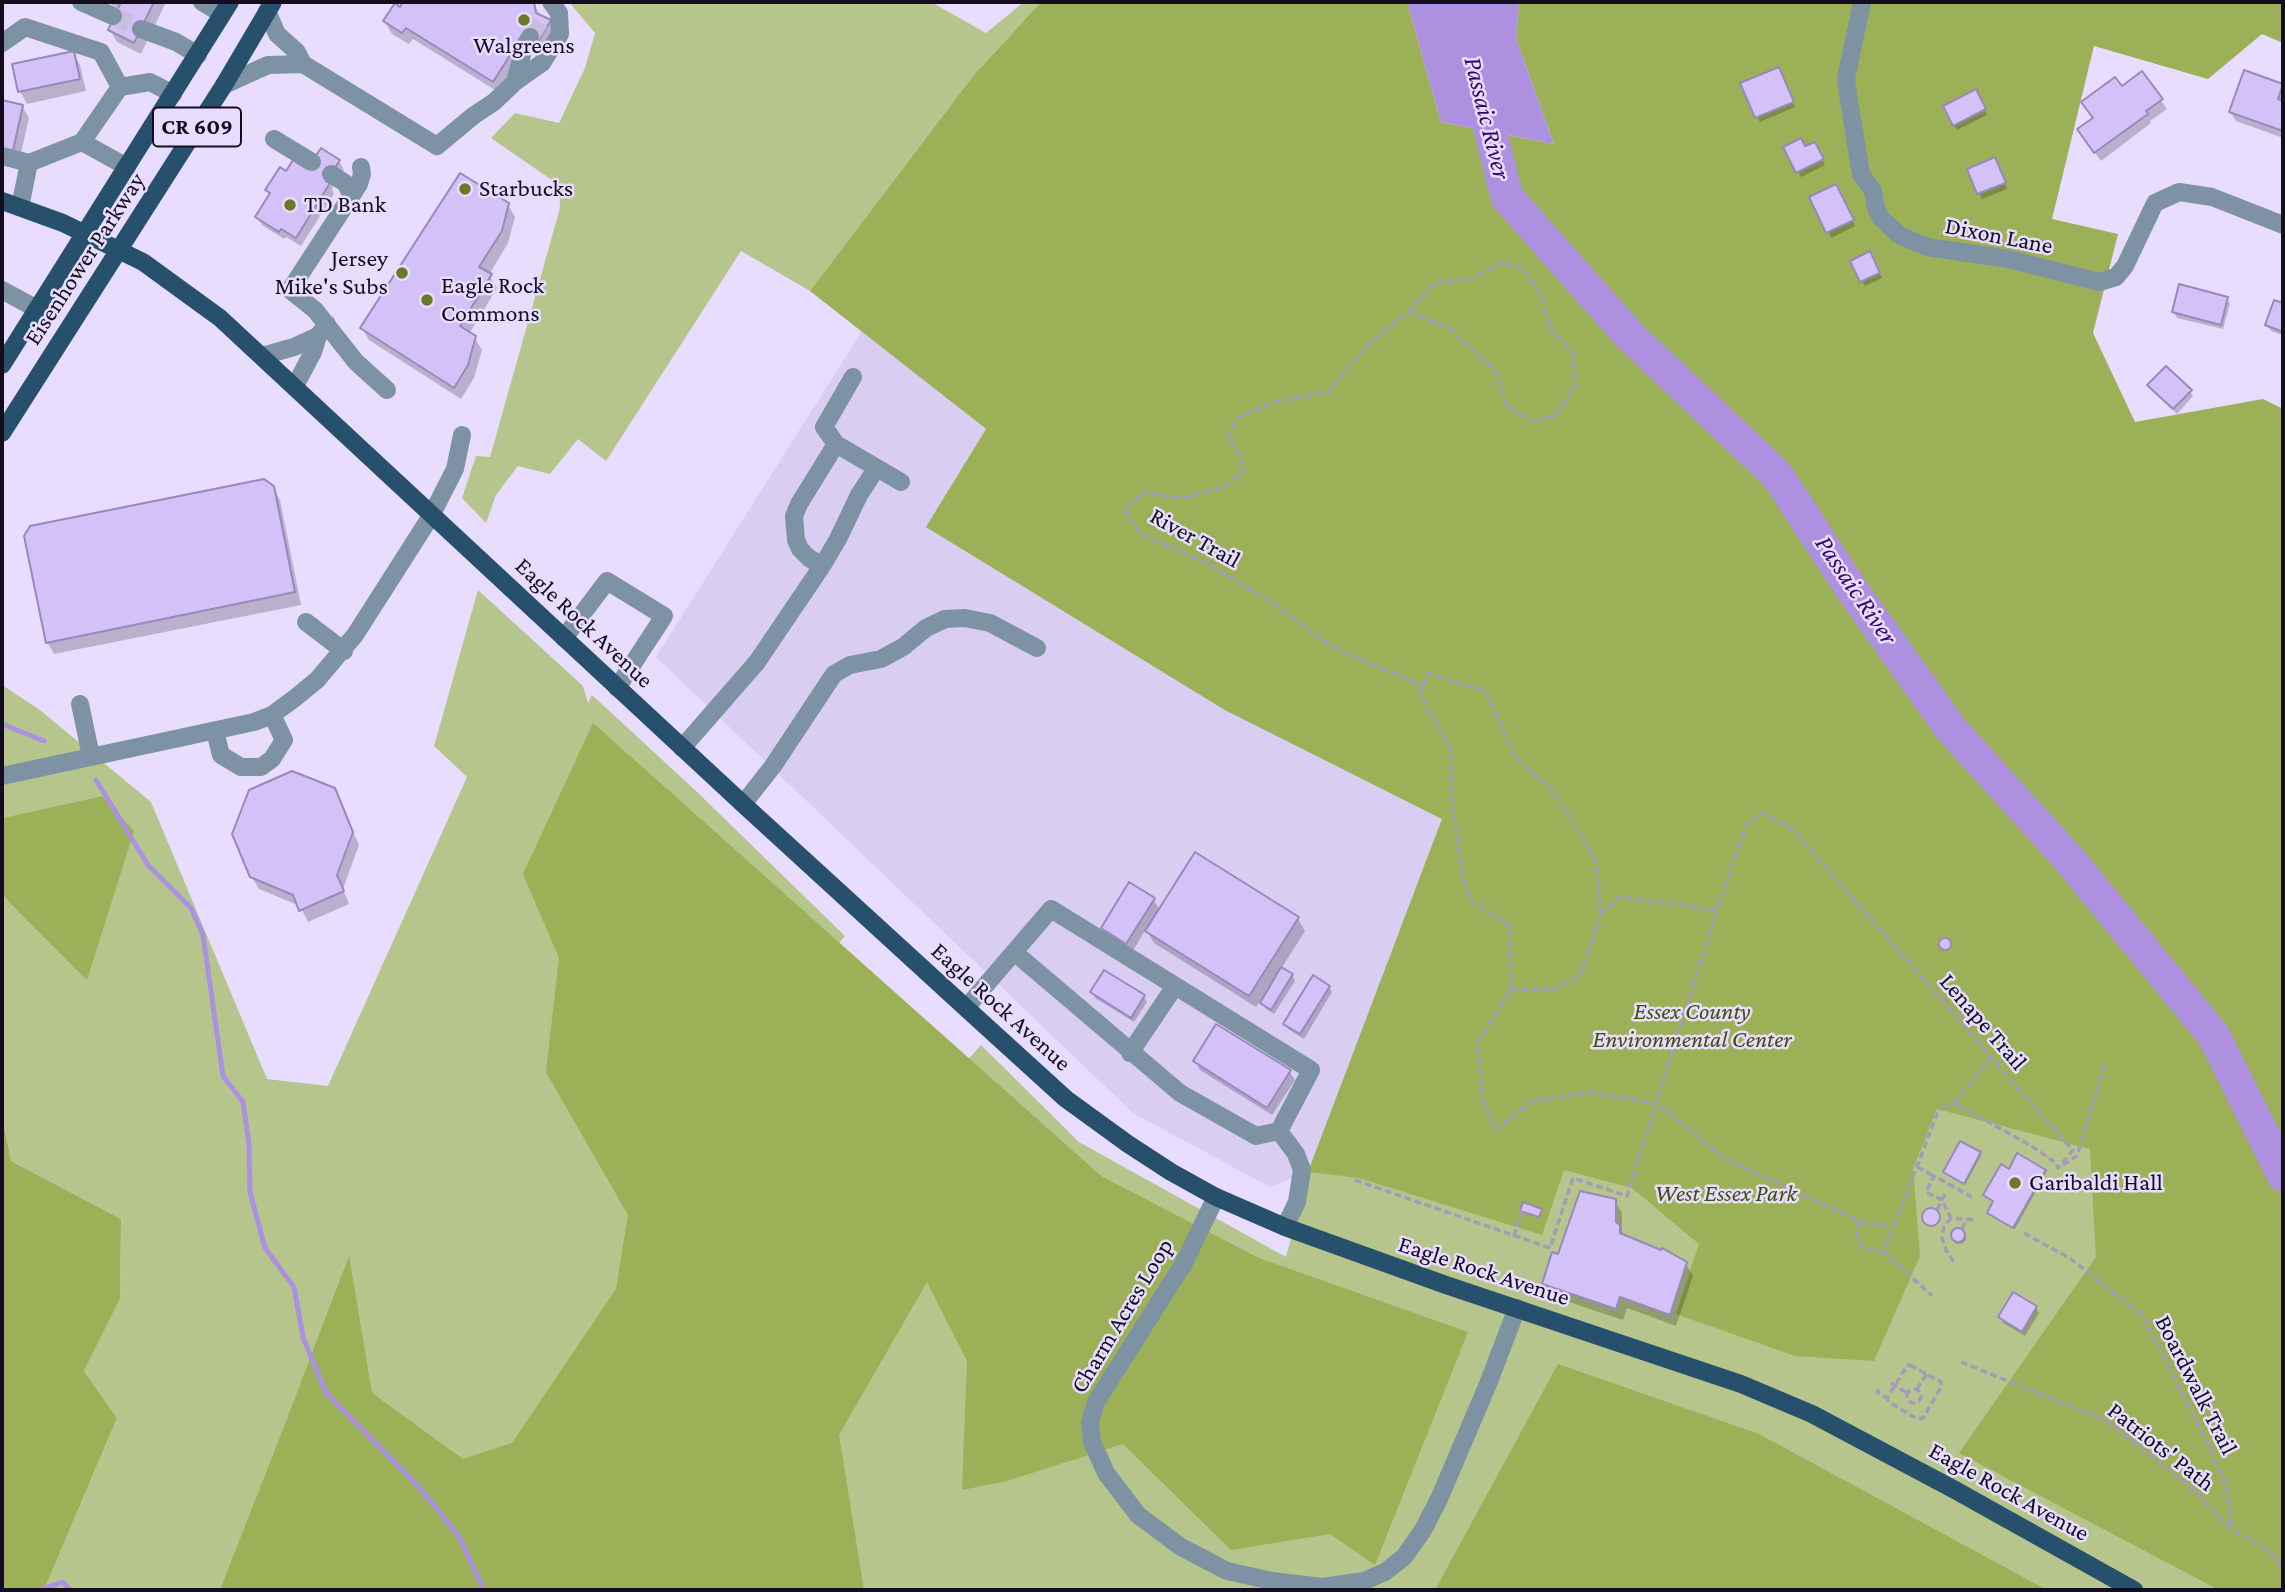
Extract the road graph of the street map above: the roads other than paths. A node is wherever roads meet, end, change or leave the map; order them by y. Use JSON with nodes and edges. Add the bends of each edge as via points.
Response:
{"nodes":[{"id":1,"x":81,"y":2,"type":"edge"},
{"id":2,"x":202,"y":2,"type":"edge"},
{"id":3,"x":1862,"y":2,"type":"edge"},
{"id":4,"x":270,"y":6,"type":"edge"},
{"id":5,"x":548,"y":6,"type":"edge"},
{"id":6,"x":226,"y":8,"type":"edge"},
{"id":7,"x":113,"y":16,"type":"tunnel mouth"},
{"id":8,"x":141,"y":29,"type":"tunnel mouth"},
{"id":9,"x":530,"y":37,"type":"tunnel mouth"},
{"id":10,"x":2,"y":43,"type":"edge"},
{"id":11,"x":198,"y":55,"type":"junction"},
{"id":12,"x":303,"y":64,"type":"junction"},
{"id":13,"x":515,"y":82,"type":"junction"},
{"id":14,"x":224,"y":85,"type":"junction"},
{"id":15,"x":120,"y":87,"type":"junction"},
{"id":16,"x":173,"y":94,"type":"junction"},
{"id":17,"x":274,"y":139,"type":"dead end"},
{"id":18,"x":82,"y":142,"type":"junction"},
{"id":19,"x":2,"y":156,"type":"edge"},
{"id":20,"x":312,"y":162,"type":"dead end"},
{"id":21,"x":29,"y":163,"type":"junction"},
{"id":22,"x":127,"y":167,"type":"junction"},
{"id":23,"x":361,"y":167,"type":"dead end"},
{"id":24,"x":331,"y":174,"type":"dead end"},
{"id":25,"x":352,"y":195,"type":"junction"},
{"id":26,"x":2,"y":201,"type":"edge"},
{"id":27,"x":20,"y":207,"type":"junction"},
{"id":28,"x":2283,"y":226,"type":"edge"},
{"id":29,"x":85,"y":233,"type":"junction"},
{"id":30,"x":119,"y":250,"type":"junction"},
{"id":31,"x":2,"y":290,"type":"edge"},
{"id":32,"x":37,"y":309,"type":"junction"},
{"id":33,"x":322,"y":330,"type":"junction"},
{"id":34,"x":262,"y":356,"type":"junction"},
{"id":35,"x":2,"y":365,"type":"edge"},
{"id":36,"x":853,"y":377,"type":"dead end"},
{"id":37,"x":295,"y":386,"type":"junction"},
{"id":38,"x":387,"y":390,"type":"dead end"},
{"id":39,"x":2,"y":433,"type":"edge"},
{"id":40,"x":462,"y":435,"type":"dead end"},
{"id":41,"x":836,"y":444,"type":"junction"},
{"id":42,"x":876,"y":469,"type":"junction"},
{"id":43,"x":901,"y":482,"type":"dead end"},
{"id":44,"x":431,"y":516,"type":"junction"},
{"id":45,"x":822,"y":566,"type":"junction"},
{"id":46,"x":306,"y":622,"type":"dead end"},
{"id":47,"x":564,"y":638,"type":"junction"},
{"id":48,"x":1037,"y":648,"type":"dead end"},
{"id":49,"x":344,"y":651,"type":"junction"},
{"id":50,"x":617,"y":688,"type":"junction"},
{"id":51,"x":80,"y":704,"type":"dead end"},
{"id":52,"x":272,"y":715,"type":"junction"},
{"id":53,"x":215,"y":731,"type":"junction"},
{"id":54,"x":682,"y":748,"type":"junction"},
{"id":55,"x":91,"y":756,"type":"junction"},
{"id":56,"x":2,"y":776,"type":"edge"},
{"id":57,"x":743,"y":804,"type":"junction"},
{"id":58,"x":1014,"y":952,"type":"junction"},
{"id":59,"x":1175,"y":986,"type":"junction"},
{"id":60,"x":966,"y":1008,"type":"junction"},
{"id":61,"x":1130,"y":1053,"type":"junction"},
{"id":62,"x":1279,"y":1131,"type":"junction"},
{"id":63,"x":1216,"y":1197,"type":"junction"},
{"id":64,"x":1285,"y":1227,"type":"junction"},
{"id":65,"x":1517,"y":1308,"type":"junction"},
{"id":66,"x":2134,"y":1590,"type":"edge"}],
"edges":[{"from":1,"to":7,"type":"street"},
{"from":2,"to":6,"type":"street"},
{"from":3,"to":28,"type":"street","name":"Dixon Lane","via":[[1846,79],[1861,174],[1873,191],[1881,218],[1899,235],[1927,247],[2008,258],[2099,282],[2116,276],[2125,266],[2155,203],[2179,192],[2213,197]]},
{"from":4,"to":12,"type":"street","via":[[276,34],[297,52]]},
{"from":4,"to":14,"type":"main road","name":"Eisenhower Parkway","number":"CR 609"},
{"from":5,"to":13,"type":"street","via":[[559,13],[560,34],[542,63]]},
{"from":6,"to":11,"type":"main road","name":"Eisenhower Parkway","number":"CR 609"},
{"from":8,"to":11,"type":"street"},
{"from":9,"to":13,"type":"street"},
{"from":10,"to":15,"type":"street","via":[[25,27],[101,52]]},
{"from":11,"to":16,"type":"main road","name":"Eisenhower Parkway","number":"CR 609"},
{"from":12,"to":13,"type":"street","via":[[437,146]]},
{"from":12,"to":14,"type":"street","via":[[268,65]]},
{"from":14,"to":30,"type":"main road","name":"Eisenhower Parkway","number":"CR 609"},
{"from":15,"to":16,"type":"street","via":[[150,82]]},
{"from":15,"to":18,"type":"street"},
{"from":16,"to":22,"type":"main road","name":"Eisenhower Parkway","number":"CR 609"},
{"from":17,"to":20,"type":"street"},
{"from":18,"to":21,"type":"street"},
{"from":18,"to":22,"type":"street"},
{"from":19,"to":21,"type":"street"},
{"from":21,"to":27,"type":"street"},
{"from":22,"to":29,"type":"main road","name":"Eisenhower Parkway","number":"CR 609"},
{"from":23,"to":25,"type":"street"},
{"from":24,"to":25,"type":"street","via":[[345,183]]},
{"from":25,"to":33,"type":"street","via":[[290,290],[315,310]]},
{"from":26,"to":27,"type":"main road","name":"Eagle Rock Avenue"},
{"from":27,"to":29,"type":"main road","name":"Eagle Rock Avenue"},
{"from":29,"to":30,"type":"main road","name":"Eagle Rock Avenue"},
{"from":29,"to":32,"type":"main road","name":"Eisenhower Parkway","number":"CR 609"},
{"from":30,"to":34,"type":"main road","name":"Eagle Rock Avenue","via":[[220,318]]},
{"from":30,"to":39,"type":"main road","name":"Eisenhower Parkway","number":"CR 609"},
{"from":31,"to":32,"type":"street"},
{"from":32,"to":35,"type":"main road","name":"Eisenhower Parkway","number":"CR 609"},
{"from":33,"to":34,"type":"street","via":[[294,347]]},
{"from":33,"to":37,"type":"street"},
{"from":33,"to":38,"type":"street"},
{"from":34,"to":37,"type":"main road","name":"Eagle Rock Avenue"},
{"from":36,"to":41,"type":"street","via":[[824,427]]},
{"from":37,"to":44,"type":"main road","name":"Eagle Rock Avenue"},
{"from":40,"to":44,"type":"street","via":[[455,469]]},
{"from":41,"to":42,"type":"street"},
{"from":41,"to":45,"type":"street","via":[[794,516],[800,549]]},
{"from":42,"to":43,"type":"street"},
{"from":42,"to":45,"type":"street"},
{"from":44,"to":47,"type":"main road","name":"Eagle Rock Avenue"},
{"from":44,"to":49,"type":"street"},
{"from":45,"to":54,"type":"street","via":[[757,662]]},
{"from":46,"to":49,"type":"street"},
{"from":47,"to":50,"type":"main road","name":"Eagle Rock Avenue"},
{"from":47,"to":50,"type":"street","via":[[607,581],[664,616]]},
{"from":48,"to":57,"type":"street","via":[[990,623],[945,619],[881,659],[850,665],[834,674]]},
{"from":49,"to":52,"type":"street","via":[[317,680]]},
{"from":50,"to":54,"type":"main road","name":"Eagle Rock Avenue"},
{"from":51,"to":55,"type":"street"},
{"from":52,"to":53,"type":"street"},
{"from":52,"to":53,"type":"street","via":[[284,740],[272,760],[261,767],[241,767],[220,755]]},
{"from":53,"to":55,"type":"street"},
{"from":54,"to":57,"type":"main road","name":"Eagle Rock Avenue"},
{"from":55,"to":56,"type":"street"},
{"from":57,"to":60,"type":"main road","name":"Eagle Rock Avenue"},
{"from":58,"to":59,"type":"street","via":[[1051,909]]},
{"from":58,"to":60,"type":"street"},
{"from":58,"to":61,"type":"street"},
{"from":59,"to":61,"type":"street"},
{"from":59,"to":62,"type":"street","via":[[1311,1070]]},
{"from":60,"to":63,"type":"main road","name":"Eagle Rock Avenue","via":[[1097,1123]]},
{"from":61,"to":62,"type":"street","via":[[1180,1093],[1256,1136]]},
{"from":62,"to":64,"type":"street","via":[[1302,1170],[1297,1202]]},
{"from":63,"to":64,"type":"main road","name":"Eagle Rock Avenue"},
{"from":63,"to":65,"type":"street","name":"Charm Acres Loop","via":[[1184,1263],[1096,1402],[1090,1422],[1092,1442],[1106,1473],[1138,1515],[1181,1547],[1227,1571],[1322,1587],[1364,1581],[1404,1557],[1438,1499]]},
{"from":64,"to":65,"type":"main road","name":"Eagle Rock Avenue"},
{"from":65,"to":66,"type":"main road","name":"Eagle Rock Avenue","via":[[1741,1384],[1812,1414]]}]}
